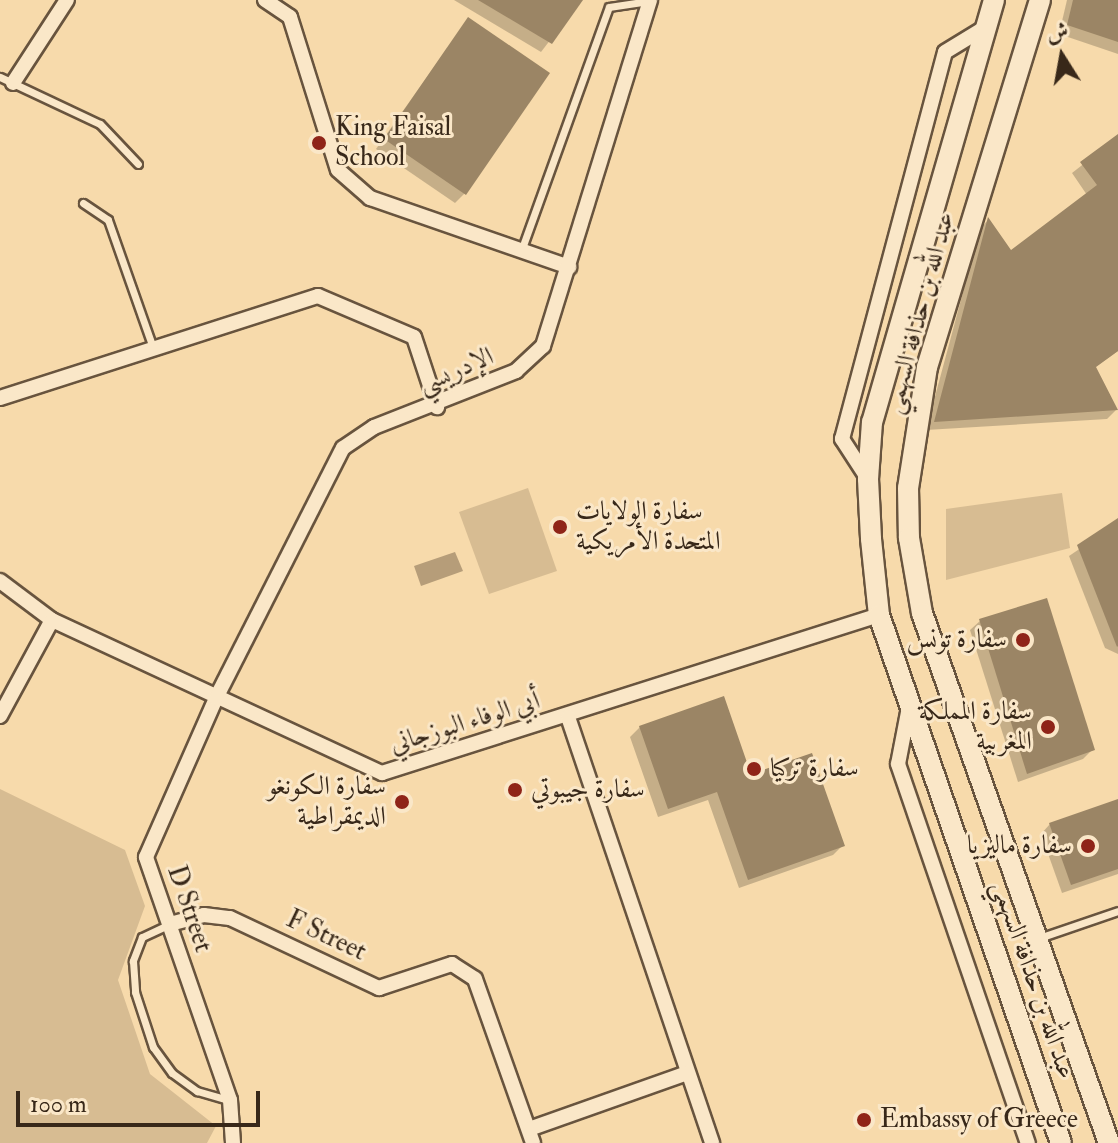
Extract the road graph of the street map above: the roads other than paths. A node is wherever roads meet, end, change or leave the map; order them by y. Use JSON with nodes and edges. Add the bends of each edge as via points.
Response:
{"nodes":[{"id":1,"x":67,"y":0,"type":"edge"},
{"id":2,"x":265,"y":0,"type":"edge"},
{"id":3,"x":994,"y":0,"type":"edge"},
{"id":4,"x":1040,"y":0,"type":"edge"},
{"id":5,"x":650,"y":1,"type":"edge"},
{"id":6,"x":986,"y":27,"type":"junction"},
{"id":7,"x":6,"y":80,"type":"edge"},
{"id":8,"x":138,"y":164,"type":"dead end"},
{"id":9,"x":83,"y":203,"type":"dead end"},
{"id":10,"x":521,"y":251,"type":"junction"},
{"id":11,"x":569,"y":267,"type":"junction"},
{"id":12,"x":154,"y":350,"type":"junction"},
{"id":13,"x":0,"y":398,"type":"edge"},
{"id":14,"x":437,"y":407,"type":"junction"},
{"id":15,"x":868,"y":479,"type":"junction"},
{"id":16,"x":0,"y":581,"type":"edge"},
{"id":17,"x":879,"y":615,"type":"junction"},
{"id":18,"x":52,"y":620,"type":"junction"},
{"id":19,"x":216,"y":698,"type":"junction"},
{"id":20,"x":910,"y":703,"type":"junction"},
{"id":21,"x":0,"y":716,"type":"edge"},
{"id":22,"x":568,"y":717,"type":"junction"},
{"id":23,"x":1118,"y":911,"type":"edge"},
{"id":24,"x":170,"y":924,"type":"junction"},
{"id":25,"x":1037,"y":939,"type":"junction"},
{"id":26,"x":687,"y":1073,"type":"junction"},
{"id":27,"x":230,"y":1100,"type":"junction"},
{"id":28,"x":531,"y":1136,"type":"edge"},
{"id":29,"x":233,"y":1143,"type":"edge"},
{"id":30,"x":712,"y":1143,"type":"edge"},
{"id":31,"x":1028,"y":1143,"type":"edge"},
{"id":32,"x":1061,"y":1143,"type":"edge"},
{"id":33,"x":1109,"y":1143,"type":"edge"}],
"edges":[{"from":1,"to":7,"type":"street"},
{"from":2,"to":10,"type":"street","via":[[290,17],[338,170],[370,198]]},
{"from":3,"to":6,"type":"street","name":"عبد الله بن حذافة السهمي"},
{"from":4,"to":25,"type":"street","name":"عبد الله بن حذافة السهمي","via":[[927,367],[908,488],[909,538],[922,613]]},
{"from":5,"to":10,"type":"lane","via":[[609,7]]},
{"from":5,"to":11,"type":"street","name":"الإدريسي"},
{"from":6,"to":15,"type":"street","name":"عبد الله بن حذافة السهمي","via":[[872,422]]},
{"from":6,"to":15,"type":"street","via":[[945,52],[842,439]]},
{"from":7,"to":8,"type":"lane","via":[[100,124]]},
{"from":9,"to":12,"type":"lane","via":[[108,220]]},
{"from":10,"to":11,"type":"street"},
{"from":11,"to":14,"type":"street","name":"الإدريسي","via":[[543,346],[516,371]]},
{"from":12,"to":13,"type":"street"},
{"from":12,"to":14,"type":"street","via":[[318,296],[414,337]]},
{"from":14,"to":19,"type":"street","name":"الإدريسي","via":[[374,427],[343,448]]},
{"from":15,"to":17,"type":"street","name":"عبد الله بن حذافة السهمي"},
{"from":16,"to":18,"type":"street","name":"أبي الوفاء البوزجاني"},
{"from":17,"to":20,"type":"street","name":"عبد الله بن حذافة السهمي"},
{"from":17,"to":22,"type":"street","name":"أبي الوفاء البوزجاني"},
{"from":18,"to":19,"type":"street","name":"أبي الوفاء البوزجاني"},
{"from":18,"to":21,"type":"street"},
{"from":19,"to":22,"type":"street","name":"أبي الوفاء البوزجاني","via":[[382,773]]},
{"from":19,"to":24,"type":"street","name":"D Street","via":[[146,857]]},
{"from":20,"to":31,"type":"street","via":[[898,764]]},
{"from":20,"to":32,"type":"street","name":"عبد الله بن حذافة السهمي"},
{"from":22,"to":26,"type":"street"},
{"from":23,"to":25,"type":"lane"},
{"from":24,"to":27,"type":"street","name":"D Street"},
{"from":24,"to":27,"type":"lane","via":[[142,937],[133,961],[135,992],[153,1047],[172,1073],[197,1091]]},
{"from":24,"to":28,"type":"street","name":"F Street","via":[[204,915],[230,918],[379,988],[452,964],[475,979]]},
{"from":25,"to":33,"type":"street","name":"عبد الله بن حذافة السهمي"},
{"from":26,"to":28,"type":"street"},
{"from":26,"to":30,"type":"street"},
{"from":27,"to":29,"type":"street","name":"D Street"}]}
